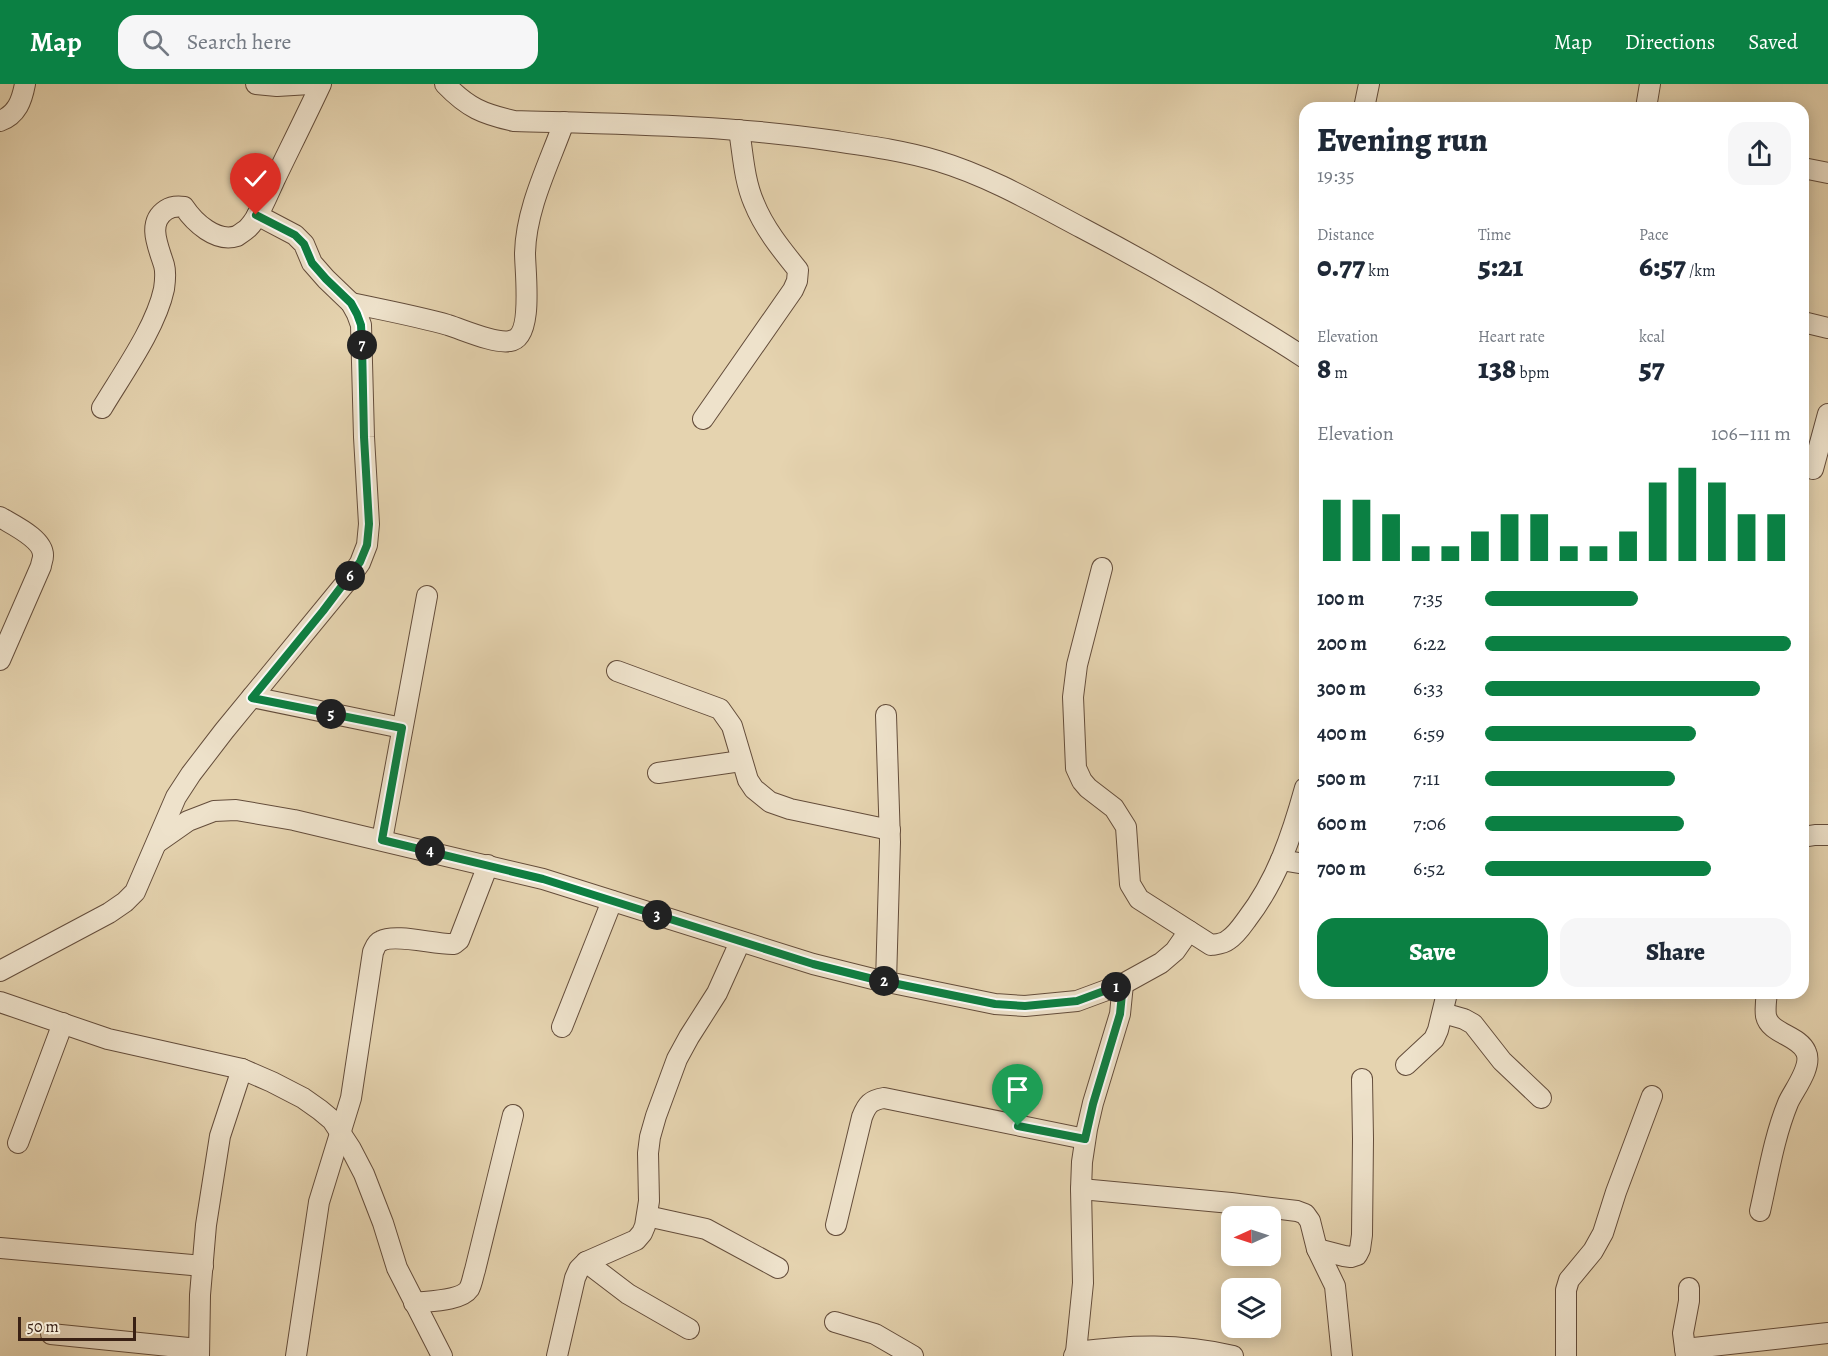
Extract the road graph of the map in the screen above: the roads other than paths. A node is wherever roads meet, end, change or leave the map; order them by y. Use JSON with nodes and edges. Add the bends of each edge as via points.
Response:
{"nodes":[{"id":1,"x":25,"y":84,"type":"edge"},
{"id":2,"x":256,"y":84,"type":"edge"},
{"id":3,"x":310,"y":84,"type":"edge"},
{"id":4,"x":321,"y":84,"type":"edge"},
{"id":5,"x":445,"y":84,"type":"edge"},
{"id":6,"x":1369,"y":84,"type":"edge"},
{"id":7,"x":1650,"y":84,"type":"edge"},
{"id":8,"x":1365,"y":102,"type":"edge"},
{"id":9,"x":1647,"y":102,"type":"edge"},
{"id":10,"x":0,"y":121,"type":"edge"},
{"id":11,"x":564,"y":123,"type":"junction"},
{"id":12,"x":738,"y":129,"type":"junction"},
{"id":13,"x":1809,"y":169,"type":"edge"},
{"id":14,"x":1828,"y":173,"type":"edge"},
{"id":15,"x":256,"y":215,"type":"junction"},
{"id":16,"x":351,"y":303,"type":"junction"},
{"id":17,"x":1809,"y":323,"type":"edge"},
{"id":18,"x":1828,"y":328,"type":"edge"},
{"id":19,"x":1299,"y":354,"type":"edge"},
{"id":20,"x":102,"y":408,"type":"dead end"},
{"id":21,"x":1828,"y":414,"type":"edge"},
{"id":22,"x":703,"y":419,"type":"dead end"},
{"id":23,"x":1815,"y":469,"type":"edge"},
{"id":24,"x":0,"y":517,"type":"edge"},
{"id":25,"x":1102,"y":568,"type":"dead end"},
{"id":26,"x":427,"y":596,"type":"dead end"},
{"id":27,"x":8,"y":618,"type":"edge"},
{"id":28,"x":0,"y":660,"type":"edge"},
{"id":29,"x":617,"y":671,"type":"dead end"},
{"id":30,"x":252,"y":698,"type":"junction"},
{"id":31,"x":886,"y":715,"type":"dead end"},
{"id":32,"x":402,"y":728,"type":"junction"},
{"id":33,"x":741,"y":761,"type":"junction"},
{"id":34,"x":658,"y":773,"type":"dead end"},
{"id":35,"x":1299,"y":810,"type":"edge"},
{"id":36,"x":890,"y":830,"type":"junction"},
{"id":37,"x":1828,"y":835,"type":"edge"},
{"id":38,"x":1809,"y":836,"type":"edge"},
{"id":39,"x":382,"y":840,"type":"junction"},
{"id":40,"x":158,"y":842,"type":"junction"},
{"id":41,"x":1281,"y":860,"type":"junction"},
{"id":42,"x":1299,"y":863,"type":"edge"},
{"id":43,"x":488,"y":865,"type":"junction"},
{"id":44,"x":612,"y":901,"type":"junction"},
{"id":45,"x":1189,"y":931,"type":"junction"},
{"id":46,"x":740,"y":942,"type":"junction"},
{"id":47,"x":0,"y":971,"type":"edge"},
{"id":48,"x":886,"y":982,"type":"junction"},
{"id":49,"x":1123,"y":984,"type":"junction"},
{"id":50,"x":1446,"y":999,"type":"edge"},
{"id":51,"x":1767,"y":999,"type":"edge"},
{"id":52,"x":0,"y":1002,"type":"edge"},
{"id":53,"x":1443,"y":1013,"type":"junction"},
{"id":54,"x":63,"y":1023,"type":"junction"},
{"id":55,"x":562,"y":1027,"type":"dead end"},
{"id":56,"x":1406,"y":1065,"type":"dead end"},
{"id":57,"x":242,"y":1069,"type":"junction"},
{"id":58,"x":1362,"y":1078,"type":"dead end"},
{"id":59,"x":1652,"y":1096,"type":"dead end"},
{"id":60,"x":1541,"y":1098,"type":"dead end"},
{"id":61,"x":513,"y":1115,"type":"dead end"},
{"id":62,"x":341,"y":1134,"type":"junction"},
{"id":63,"x":1085,"y":1139,"type":"junction"},
{"id":64,"x":18,"y":1143,"type":"dead end"},
{"id":65,"x":1081,"y":1189,"type":"junction"},
{"id":66,"x":1760,"y":1211,"type":"dead end"},
{"id":67,"x":647,"y":1216,"type":"junction"},
{"id":68,"x":836,"y":1225,"type":"dead end"},
{"id":69,"x":0,"y":1248,"type":"edge"},
{"id":70,"x":1317,"y":1249,"type":"junction"},
{"id":71,"x":586,"y":1262,"type":"junction"},
{"id":72,"x":203,"y":1266,"type":"junction"},
{"id":73,"x":778,"y":1268,"type":"dead end"},
{"id":74,"x":1689,"y":1288,"type":"dead end"},
{"id":75,"x":414,"y":1303,"type":"junction"},
{"id":76,"x":835,"y":1322,"type":"dead end"},
{"id":77,"x":689,"y":1329,"type":"dead end"},
{"id":78,"x":1828,"y":1333,"type":"edge"},
{"id":79,"x":51,"y":1334,"type":"dead end"},
{"id":80,"x":198,"y":1352,"type":"edge"},
{"id":81,"x":1685,"y":1353,"type":"edge"},
{"id":82,"x":1075,"y":1354,"type":"edge"},
{"id":83,"x":296,"y":1356,"type":"edge"},
{"id":84,"x":442,"y":1356,"type":"edge"},
{"id":85,"x":557,"y":1356,"type":"edge"},
{"id":86,"x":913,"y":1356,"type":"edge"},
{"id":87,"x":1233,"y":1356,"type":"edge"},
{"id":88,"x":1342,"y":1356,"type":"edge"},
{"id":89,"x":1566,"y":1356,"type":"edge"}],
"edges":[{"from":1,"to":10,"type":"street","via":[[18,108]]},
{"from":2,"to":3,"type":"street"},
{"from":4,"to":15,"type":"street"},
{"from":5,"to":11,"type":"street","via":[[469,106],[491,116]]},
{"from":6,"to":8,"type":"street"},
{"from":7,"to":9,"type":"street"},
{"from":11,"to":12,"type":"street"},
{"from":11,"to":16,"type":"street","via":[[528,229],[525,326],[519,337],[499,341]]},
{"from":12,"to":19,"type":"street","via":[[869,146],[937,161],[974,174],[1154,266]]},
{"from":12,"to":22,"type":"street","via":[[754,203],[770,234],[798,270],[797,281]]},
{"from":13,"to":14,"type":"street"},
{"from":15,"to":16,"type":"street","via":[[295,235],[304,244],[312,263]]},
{"from":15,"to":20,"type":"street","via":[[249,227],[237,236],[227,237],[201,227],[183,207],[163,212],[155,233],[165,268],[165,287],[156,316]]},
{"from":16,"to":30,"type":"street","via":[[361,325],[367,545],[348,580]]},
{"from":17,"to":18,"type":"street"},
{"from":21,"to":23,"type":"street"},
{"from":24,"to":27,"type":"street","via":[[40,544],[44,555]]},
{"from":25,"to":45,"type":"street","via":[[1077,665],[1073,697],[1076,768],[1082,781],[1114,808],[1126,827],[1130,884],[1139,899]]},
{"from":26,"to":32,"type":"street"},
{"from":27,"to":28,"type":"street"},
{"from":29,"to":33,"type":"street","via":[[720,709],[732,726]]},
{"from":30,"to":32,"type":"street"},
{"from":30,"to":40,"type":"street","via":[[191,774],[176,797]]},
{"from":31,"to":36,"type":"street"},
{"from":32,"to":39,"type":"street"},
{"from":33,"to":34,"type":"street"},
{"from":33,"to":36,"type":"street","via":[[754,789],[770,802]]},
{"from":35,"to":41,"type":"street"},
{"from":36,"to":48,"type":"street"},
{"from":37,"to":38,"type":"street"},
{"from":39,"to":40,"type":"street","via":[[236,810],[200,816]]},
{"from":39,"to":43,"type":"street"},
{"from":40,"to":47,"type":"street","via":[[135,892],[125,902]]},
{"from":41,"to":42,"type":"street"},
{"from":41,"to":45,"type":"street","via":[[1260,902],[1229,939],[1211,945]]},
{"from":43,"to":44,"type":"street"},
{"from":43,"to":62,"type":"street","via":[[459,940],[454,944],[396,938],[377,943],[351,1098]]},
{"from":44,"to":46,"type":"street"},
{"from":44,"to":55,"type":"street"},
{"from":45,"to":49,"type":"street","via":[[1161,963]]},
{"from":46,"to":48,"type":"street"},
{"from":46,"to":67,"type":"street","via":[[717,993],[677,1059],[656,1116],[648,1153]]},
{"from":48,"to":49,"type":"street","via":[[995,1004],[1025,1006],[1077,1001]]},
{"from":49,"to":63,"type":"street","via":[[1118,1023]]},
{"from":50,"to":53,"type":"street"},
{"from":51,"to":66,"type":"street","via":[[1768,1023],[1797,1042],[1807,1053],[1807,1064],[1782,1121]]},
{"from":52,"to":54,"type":"street"},
{"from":53,"to":56,"type":"street","via":[[1434,1039]]},
{"from":53,"to":60,"type":"street","via":[[1473,1024],[1502,1061]]},
{"from":54,"to":57,"type":"street","via":[[108,1039]]},
{"from":54,"to":64,"type":"street"},
{"from":57,"to":62,"type":"street","via":[[303,1098],[332,1120]]},
{"from":57,"to":72,"type":"street","via":[[220,1136]]},
{"from":58,"to":70,"type":"street","via":[[1360,1249],[1351,1257]]},
{"from":59,"to":89,"type":"street","via":[[1603,1233],[1569,1280]]},
{"from":61,"to":75,"type":"street","via":[[469,1288],[454,1298]]},
{"from":62,"to":75,"type":"street","via":[[364,1174],[397,1268]]},
{"from":62,"to":83,"type":"street","via":[[319,1202]]},
{"from":63,"to":65,"type":"street"},
{"from":63,"to":68,"type":"street","via":[[884,1098],[873,1100],[862,1117]]},
{"from":65,"to":70,"type":"street","via":[[1305,1214]]},
{"from":65,"to":82,"type":"street","via":[[1083,1282]]},
{"from":67,"to":71,"type":"street","via":[[636,1240]]},
{"from":67,"to":73,"type":"street","via":[[706,1229]]},
{"from":69,"to":72,"type":"street"},
{"from":70,"to":88,"type":"street","via":[[1335,1286]]},
{"from":71,"to":77,"type":"street","via":[[627,1294]]},
{"from":71,"to":85,"type":"street","via":[[575,1278]]},
{"from":72,"to":80,"type":"street"},
{"from":74,"to":81,"type":"street","via":[[1683,1333]]},
{"from":75,"to":84,"type":"street"},
{"from":76,"to":86,"type":"street","via":[[875,1334]]},
{"from":78,"to":81,"type":"street"},
{"from":79,"to":80,"type":"street"},
{"from":82,"to":87,"type":"street","via":[[1119,1347],[1165,1346]]}]}
